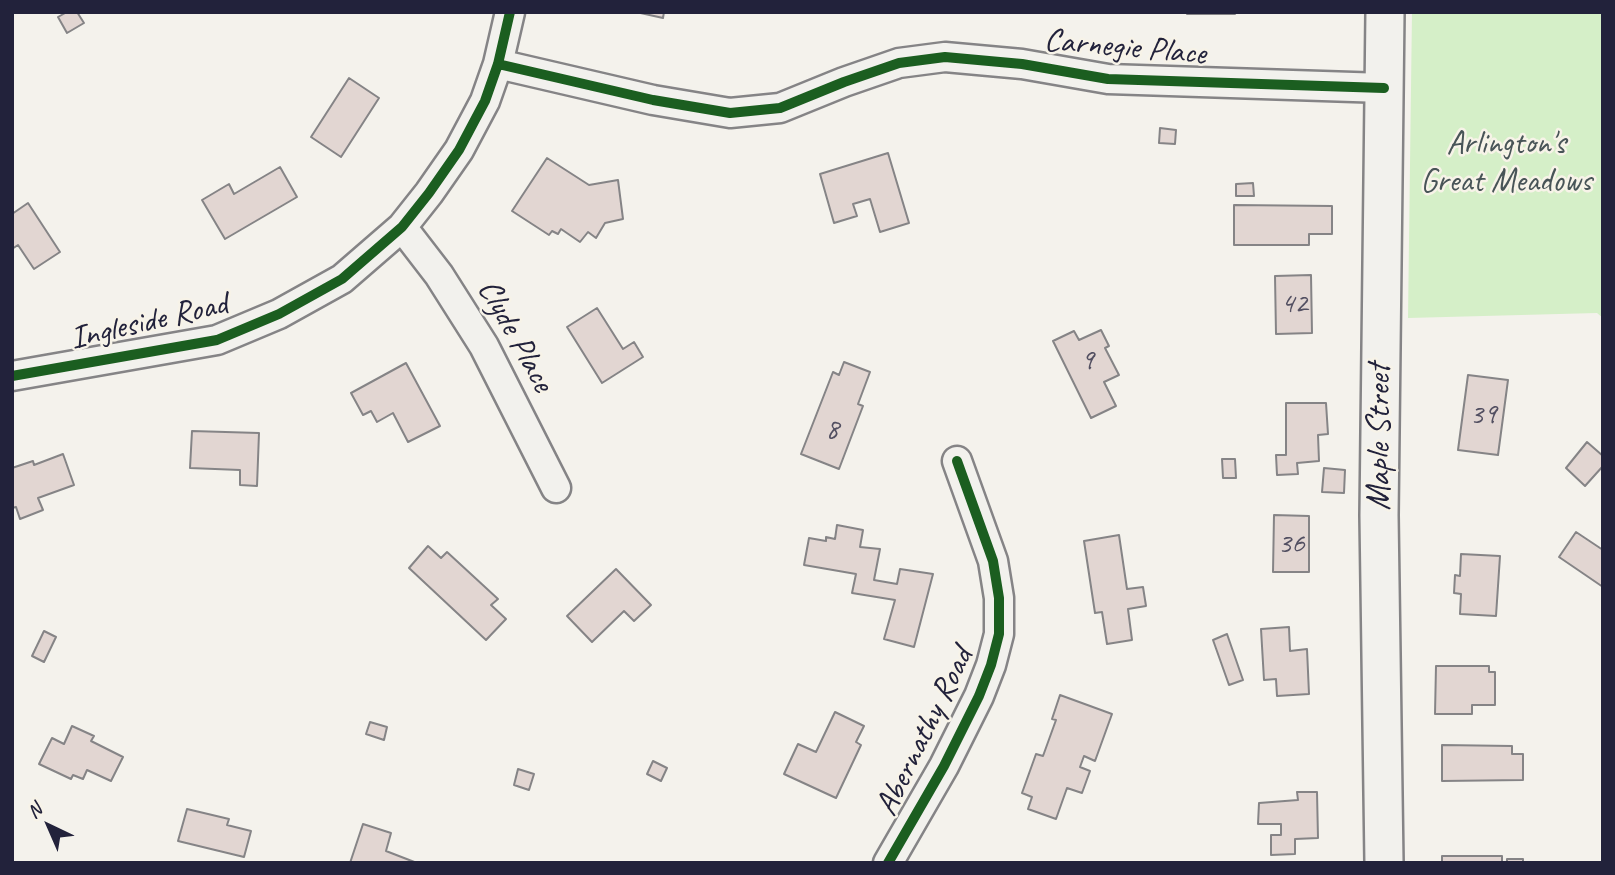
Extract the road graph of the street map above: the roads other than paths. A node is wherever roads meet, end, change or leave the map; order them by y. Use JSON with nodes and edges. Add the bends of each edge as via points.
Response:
{"nodes":[{"id":1,"x":510,"y":12,"type":"edge"},
{"id":2,"x":1385,"y":12,"type":"edge"},
{"id":3,"x":498,"y":64,"type":"junction"},
{"id":4,"x":1384,"y":88,"type":"junction"},
{"id":5,"x":402,"y":227,"type":"junction"},
{"id":6,"x":12,"y":376,"type":"edge"},
{"id":7,"x":957,"y":461,"type":"dead end"},
{"id":8,"x":556,"y":488,"type":"dead end"},
{"id":9,"x":888,"y":863,"type":"edge"},
{"id":10,"x":1384,"y":863,"type":"edge"}],
"edges":[{"from":1,"to":3,"type":"street","name":"Ingleside Road"},
{"from":2,"to":4,"type":"main road","name":"Maple Street"},
{"from":3,"to":4,"type":"street","name":"Carnegie Place","via":[[730,113],[780,108],[899,63],[945,57],[1108,79]]},
{"from":3,"to":5,"type":"street","name":"Ingleside Road","via":[[485,101],[458,150]]},
{"from":4,"to":10,"type":"main road","name":"Maple Street","via":[[1379,515]]},
{"from":5,"to":6,"type":"street","name":"Ingleside Road","via":[[342,279],[279,314],[218,340]]},
{"from":5,"to":8,"type":"street","name":"Clyde Place","via":[[485,346]]},
{"from":7,"to":9,"type":"street","name":"Abernathy Road","via":[[993,561],[999,634],[979,695]]}]}
